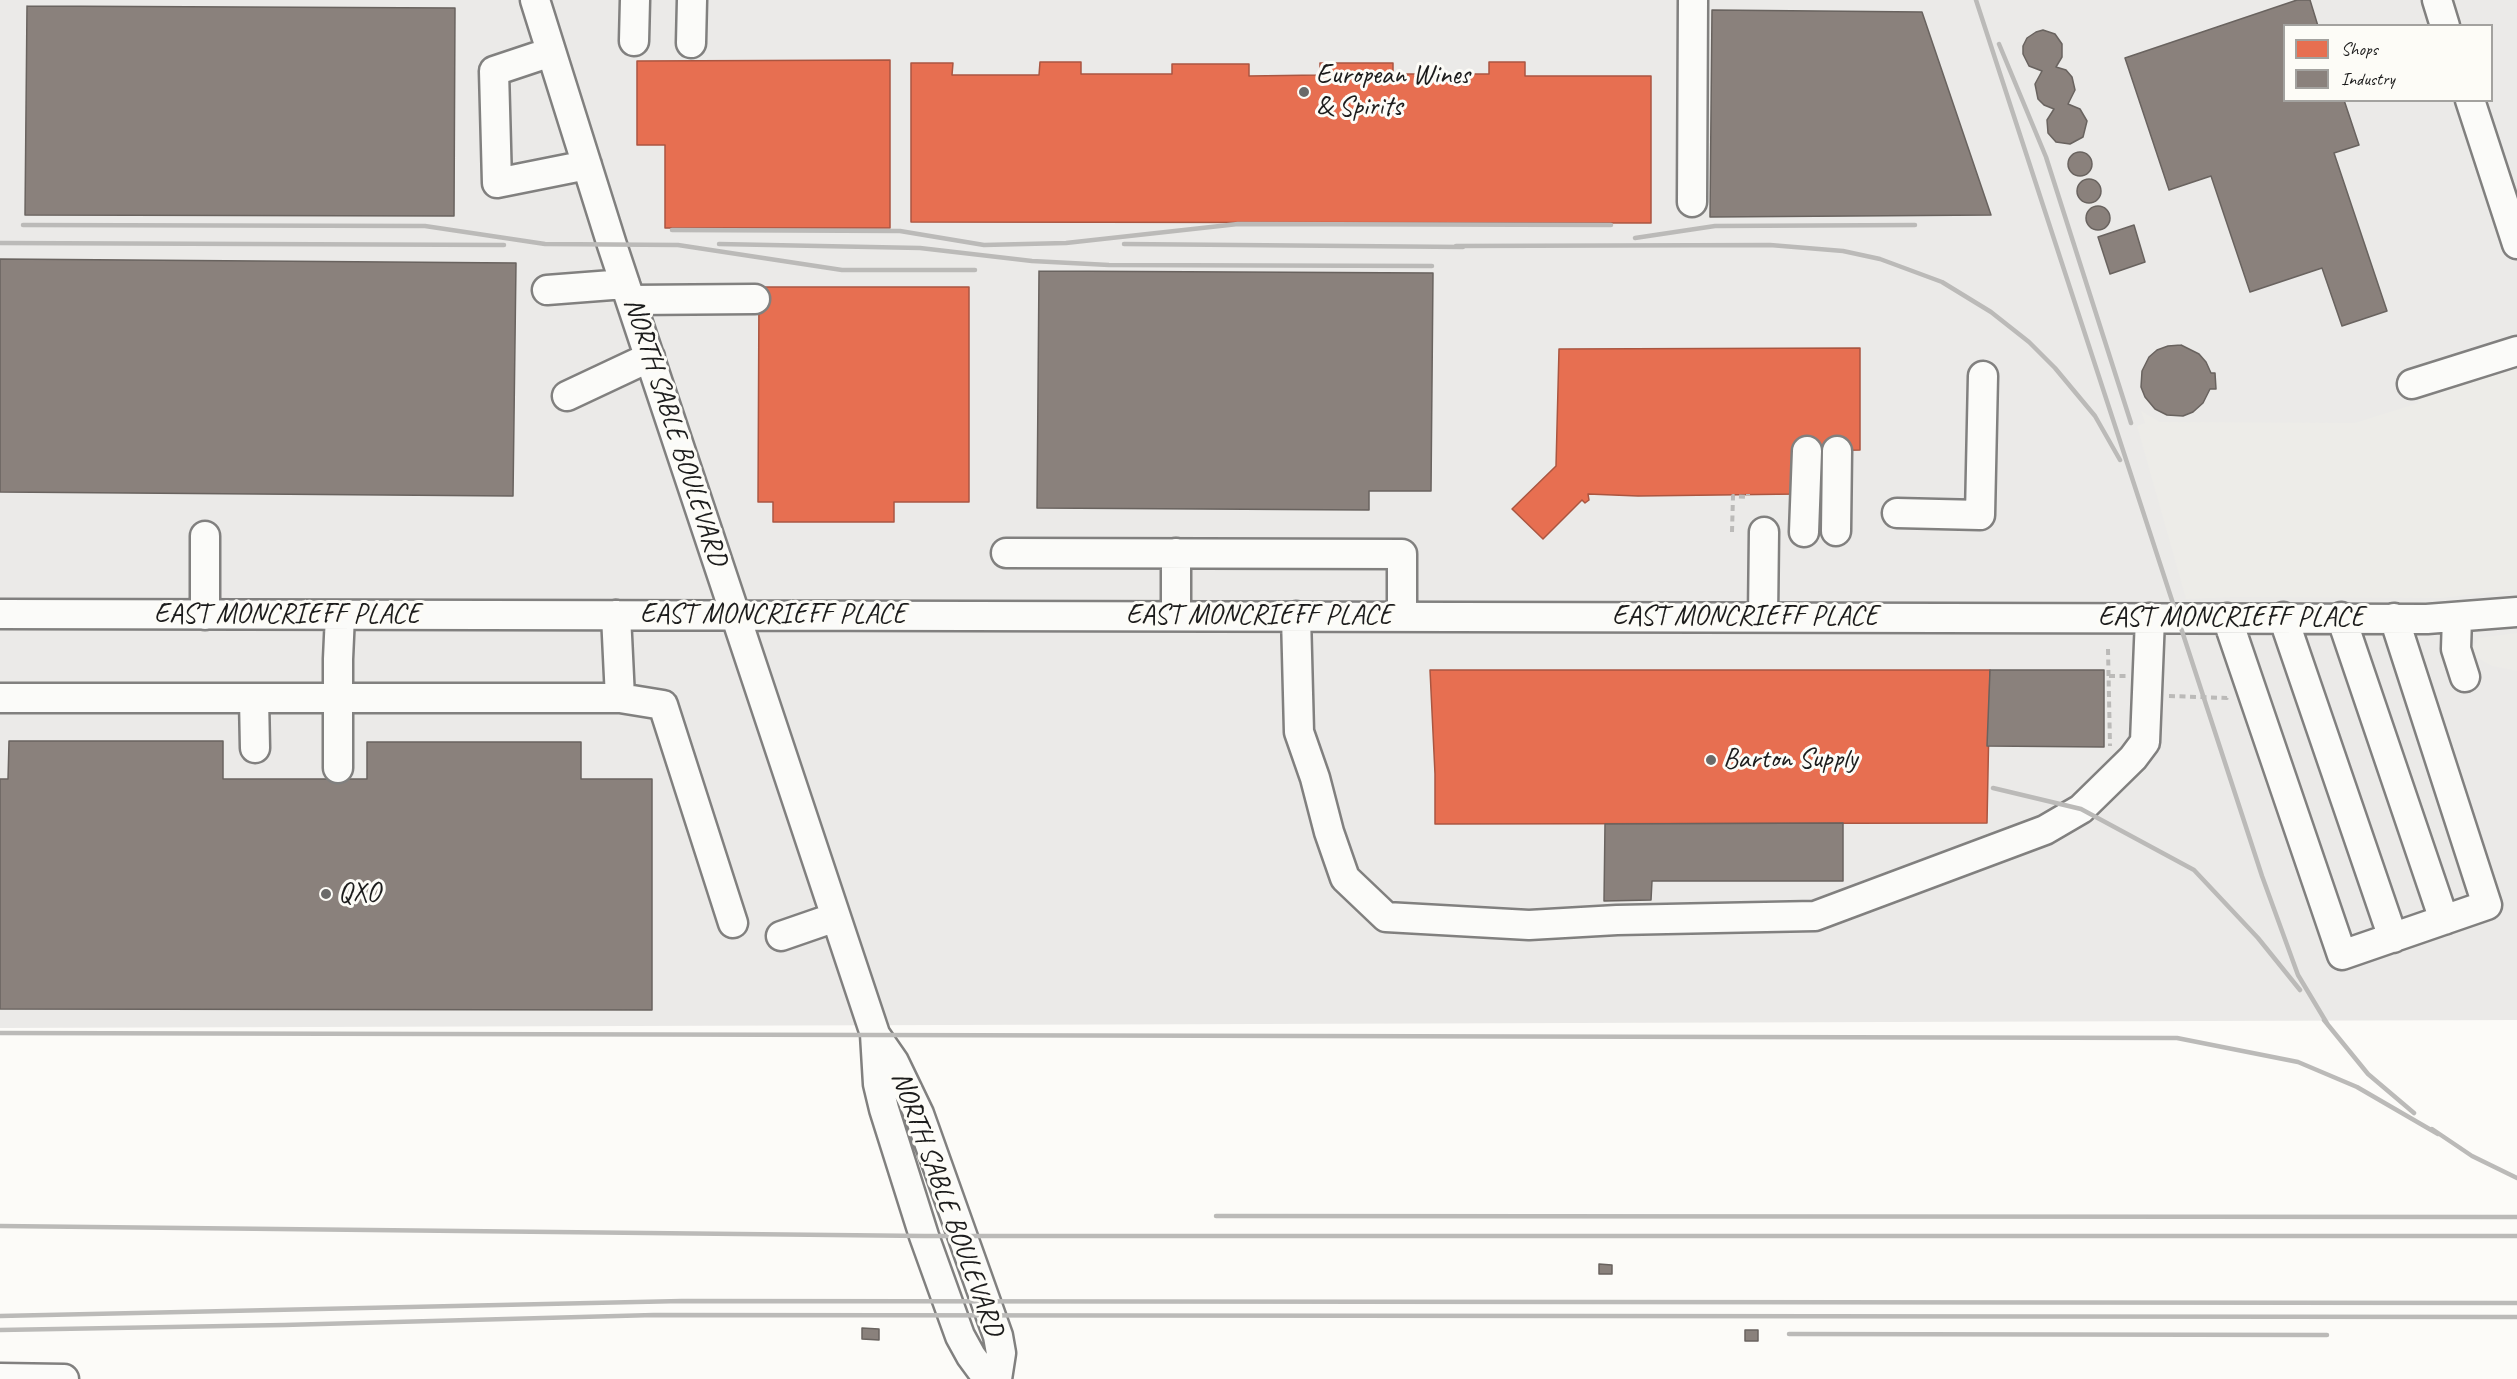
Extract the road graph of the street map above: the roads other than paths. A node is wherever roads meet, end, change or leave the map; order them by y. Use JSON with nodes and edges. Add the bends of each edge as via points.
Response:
{"nodes":[{"id":1,"x":536,"y":0,"type":"edge"},
{"id":2,"x":635,"y":0,"type":"edge"},
{"id":3,"x":692,"y":0,"type":"edge"},
{"id":4,"x":1693,"y":0,"type":"edge"},
{"id":5,"x":2437,"y":0,"type":"edge"},
{"id":6,"x":2444,"y":24,"type":"edge"},
{"id":7,"x":634,"y":41,"type":"dead end"},
{"id":8,"x":691,"y":43,"type":"dead end"},
{"id":9,"x":551,"y":51,"type":"junction"},
{"id":10,"x":2471,"y":102,"type":"edge"},
{"id":11,"x":587,"y":165,"type":"junction"},
{"id":12,"x":1692,"y":202,"type":"dead end"},
{"id":13,"x":2517,"y":244,"type":"edge"},
{"id":14,"x":547,"y":290,"type":"dead end"},
{"id":15,"x":628,"y":292,"type":"junction"},
{"id":16,"x":755,"y":299,"type":"dead end"},
{"id":17,"x":2517,"y":351,"type":"edge"},
{"id":18,"x":650,"y":357,"type":"junction"},
{"id":19,"x":1983,"y":376,"type":"dead end"},
{"id":20,"x":2412,"y":384,"type":"dead end"},
{"id":21,"x":567,"y":396,"type":"dead end"},
{"id":22,"x":1822,"y":451,"type":"dead end"},
{"id":23,"x":1897,"y":513,"type":"dead end"},
{"id":24,"x":1820,"y":531,"type":"dead end"},
{"id":25,"x":1764,"y":532,"type":"dead end"},
{"id":26,"x":205,"y":536,"type":"dead end"},
{"id":27,"x":1006,"y":553,"type":"dead end"},
{"id":28,"x":1176,"y":553,"type":"junction"},
{"id":29,"x":2517,"y":612,"type":"edge"},
{"id":30,"x":0,"y":614,"type":"edge"},
{"id":31,"x":205,"y":615,"type":"junction"},
{"id":32,"x":340,"y":615,"type":"junction"},
{"id":33,"x":616,"y":615,"type":"junction"},
{"id":34,"x":735,"y":615,"type":"junction"},
{"id":35,"x":1176,"y":616,"type":"junction"},
{"id":36,"x":1296,"y":616,"type":"junction"},
{"id":37,"x":1402,"y":616,"type":"junction"},
{"id":38,"x":1763,"y":617,"type":"junction"},
{"id":39,"x":2283,"y":617,"type":"junction"},
{"id":40,"x":2341,"y":617,"type":"junction"},
{"id":41,"x":2457,"y":617,"type":"junction"},
{"id":42,"x":2150,"y":618,"type":"junction"},
{"id":43,"x":2227,"y":618,"type":"junction"},
{"id":44,"x":2394,"y":618,"type":"junction"},
{"id":45,"x":2466,"y":677,"type":"dead end"},
{"id":46,"x":0,"y":698,"type":"edge"},
{"id":47,"x":254,"y":698,"type":"junction"},
{"id":48,"x":339,"y":698,"type":"junction"},
{"id":49,"x":620,"y":698,"type":"junction"},
{"id":50,"x":255,"y":748,"type":"dead end"},
{"id":51,"x":338,"y":768,"type":"dead end"},
{"id":52,"x":836,"y":917,"type":"junction"},
{"id":53,"x":2444,"y":920,"type":"junction"},
{"id":54,"x":733,"y":923,"type":"dead end"},
{"id":55,"x":781,"y":936,"type":"dead end"},
{"id":56,"x":2393,"y":938,"type":"junction"},
{"id":57,"x":875,"y":1034,"type":"junction"},
{"id":58,"x":0,"y":1378,"type":"edge"},
{"id":59,"x":64,"y":1379,"type":"edge"},
{"id":60,"x":988,"y":1379,"type":"edge"},
{"id":61,"x":997,"y":1379,"type":"edge"}],
"edges":[{"from":1,"to":9,"type":"street","name":"NORTH SABLE BOULEVARD"},
{"from":2,"to":7,"type":"street"},
{"from":3,"to":8,"type":"street"},
{"from":4,"to":12,"type":"street"},
{"from":5,"to":6,"type":"street"},
{"from":9,"to":11,"type":"street","name":"NORTH SABLE BOULEVARD"},
{"from":9,"to":11,"type":"street","via":[[494,71],[497,183]]},
{"from":10,"to":13,"type":"street"},
{"from":11,"to":15,"type":"street","name":"NORTH SABLE BOULEVARD"},
{"from":14,"to":15,"type":"street"},
{"from":15,"to":16,"type":"street"},
{"from":15,"to":18,"type":"street","name":"NORTH SABLE BOULEVARD"},
{"from":17,"to":20,"type":"street"},
{"from":18,"to":21,"type":"street"},
{"from":18,"to":34,"type":"street","name":"NORTH SABLE BOULEVARD"},
{"from":19,"to":23,"type":"street","via":[[1980,515]]},
{"from":22,"to":24,"type":"street"},
{"from":25,"to":38,"type":"street"},
{"from":26,"to":31,"type":"street"},
{"from":27,"to":28,"type":"street"},
{"from":28,"to":35,"type":"street"},
{"from":28,"to":37,"type":"street","via":[[1402,554]]},
{"from":29,"to":41,"type":"street","name":"EAST MONCRIEFF PLACE"},
{"from":30,"to":31,"type":"street","name":"EAST MONCRIEFF PLACE"},
{"from":31,"to":32,"type":"street","name":"EAST MONCRIEFF PLACE"},
{"from":32,"to":33,"type":"street","name":"EAST MONCRIEFF PLACE"},
{"from":32,"to":48,"type":"street"},
{"from":33,"to":34,"type":"street","name":"EAST MONCRIEFF PLACE"},
{"from":33,"to":49,"type":"street"},
{"from":34,"to":35,"type":"street","name":"EAST MONCRIEFF PLACE"},
{"from":34,"to":52,"type":"street","name":"NORTH SABLE BOULEVARD"},
{"from":35,"to":36,"type":"street","name":"EAST MONCRIEFF PLACE"},
{"from":36,"to":37,"type":"street","name":"EAST MONCRIEFF PLACE"},
{"from":36,"to":42,"type":"street","via":[[1299,732],[1345,878],[1386,917],[1529,925],[1815,916],[2045,830],[2081,809],[2145,742]]},
{"from":37,"to":38,"type":"street","name":"EAST MONCRIEFF PLACE"},
{"from":38,"to":42,"type":"street","name":"EAST MONCRIEFF PLACE"},
{"from":39,"to":40,"type":"street","name":"EAST MONCRIEFF PLACE"},
{"from":39,"to":43,"type":"street","name":"EAST MONCRIEFF PLACE"},
{"from":39,"to":56,"type":"street"},
{"from":40,"to":44,"type":"street","name":"EAST MONCRIEFF PLACE"},
{"from":40,"to":53,"type":"street"},
{"from":41,"to":44,"type":"street","name":"EAST MONCRIEFF PLACE"},
{"from":41,"to":45,"type":"street","via":[[2456,649]]},
{"from":42,"to":43,"type":"street","name":"EAST MONCRIEFF PLACE"},
{"from":43,"to":56,"type":"street","via":[[2342,955]]},
{"from":44,"to":53,"type":"street","via":[[2487,905]]},
{"from":46,"to":47,"type":"street"},
{"from":47,"to":48,"type":"street"},
{"from":47,"to":50,"type":"street"},
{"from":48,"to":49,"type":"street"},
{"from":48,"to":51,"type":"street"},
{"from":49,"to":54,"type":"street","via":[[663,705]]},
{"from":52,"to":55,"type":"street"},
{"from":52,"to":57,"type":"street","name":"NORTH SABLE BOULEVARD"},
{"from":53,"to":56,"type":"street"},
{"from":57,"to":60,"type":"street","name":"NORTH SABLE BOULEVARD","via":[[882,1101],[924,1236],[960,1336]]},
{"from":57,"to":61,"type":"street","name":"NORTH SABLE BOULEVARD","via":[[894,1062],[919,1114],[998,1336],[1001,1353]]},
{"from":58,"to":59,"type":"street"}]}
